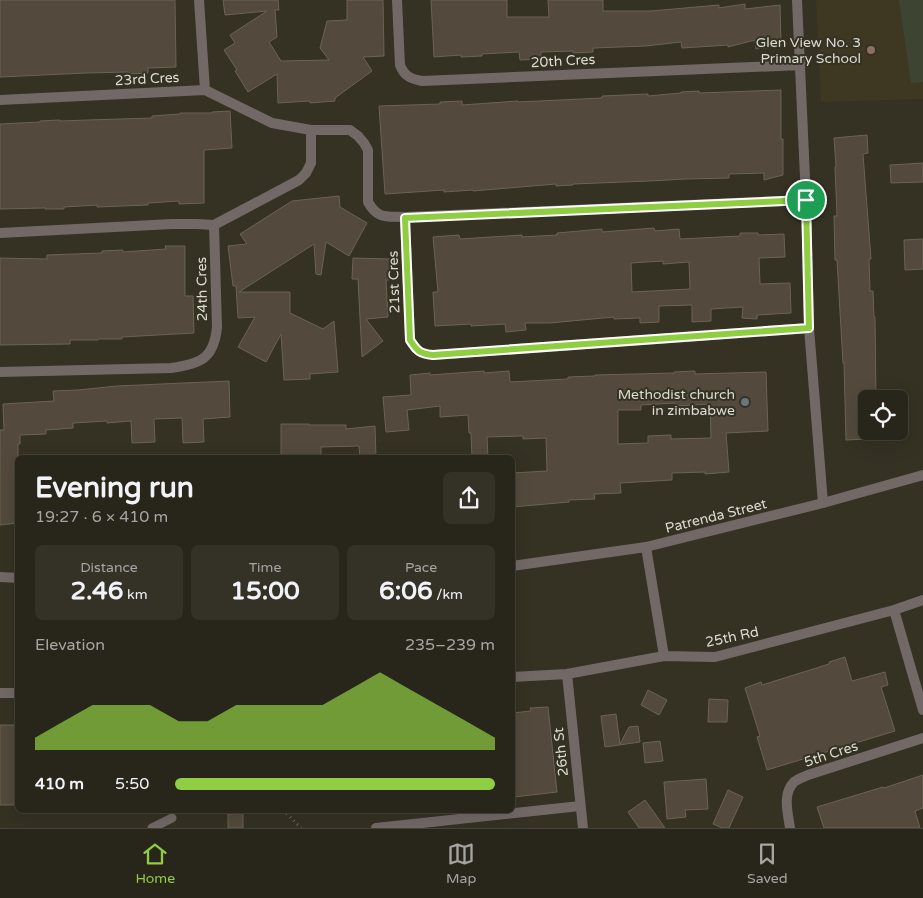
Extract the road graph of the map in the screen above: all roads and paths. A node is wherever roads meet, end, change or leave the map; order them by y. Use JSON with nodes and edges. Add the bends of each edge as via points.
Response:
{"nodes":[{"id":1,"x":199,"y":0,"type":"edge"},
{"id":2,"x":397,"y":0,"type":"edge"},
{"id":3,"x":797,"y":0,"type":"edge"},
{"id":4,"x":800,"y":64,"type":"junction"},
{"id":5,"x":205,"y":90,"type":"junction"},
{"id":6,"x":0,"y":100,"type":"edge"},
{"id":7,"x":311,"y":130,"type":"junction"},
{"id":8,"x":806,"y":200,"type":"junction"},
{"id":9,"x":405,"y":218,"type":"junction"},
{"id":10,"x":214,"y":225,"type":"junction"},
{"id":11,"x":0,"y":233,"type":"edge"},
{"id":12,"x":809,"y":328,"type":"junction"},
{"id":13,"x":0,"y":372,"type":"edge"},
{"id":14,"x":923,"y":475,"type":"edge"},
{"id":15,"x":823,"y":503,"type":"junction"},
{"id":16,"x":646,"y":547,"type":"junction"},
{"id":17,"x":515,"y":566,"type":"edge"},
{"id":18,"x":0,"y":577,"type":"edge"},
{"id":19,"x":15,"y":578,"type":"edge"},
{"id":20,"x":923,"y":600,"type":"edge"},
{"id":21,"x":894,"y":610,"type":"junction"},
{"id":22,"x":664,"y":656,"type":"junction"},
{"id":23,"x":567,"y":674,"type":"junction"},
{"id":24,"x":515,"y":676,"type":"edge"},
{"id":25,"x":0,"y":693,"type":"edge"},
{"id":26,"x":15,"y":693,"type":"edge"},
{"id":27,"x":923,"y":710,"type":"edge"},
{"id":28,"x":923,"y":738,"type":"edge"},
{"id":29,"x":580,"y":806,"type":"junction"},
{"id":30,"x":286,"y":813,"type":"edge"},
{"id":31,"x":172,"y":818,"type":"dead end"},
{"id":32,"x":152,"y":828,"type":"edge"},
{"id":33,"x":301,"y":828,"type":"edge"},
{"id":34,"x":376,"y":828,"type":"edge"},
{"id":35,"x":583,"y":828,"type":"edge"},
{"id":36,"x":790,"y":828,"type":"edge"}],
"edges":[{"from":1,"to":5,"type":"street"},
{"from":2,"to":4,"type":"street","name":"20th Cres","via":[[400,65],[411,79],[422,81]]},
{"from":3,"to":4,"type":"street"},
{"from":4,"to":8,"type":"street"},
{"from":5,"to":6,"type":"street","name":"23rd Cres"},
{"from":5,"to":7,"type":"street","via":[[272,123]]},
{"from":7,"to":9,"type":"street","via":[[350,130],[358,136],[368,150],[368,202],[372,209],[383,216]]},
{"from":7,"to":10,"type":"street","via":[[311,163],[299,180]]},
{"from":8,"to":9,"type":"street"},
{"from":8,"to":12,"type":"street"},
{"from":9,"to":12,"type":"street","name":"21st Cres","via":[[410,340],[424,354]]},
{"from":10,"to":11,"type":"street","via":[[172,224]]},
{"from":10,"to":13,"type":"street","name":"24th Cres","via":[[216,340],[201,360],[189,366],[171,368]]},
{"from":12,"to":15,"type":"street"},
{"from":14,"to":15,"type":"street","name":"Patrenda Street"},
{"from":15,"to":16,"type":"street","name":"Patrenda Street"},
{"from":16,"to":17,"type":"street","name":"Patrenda Street"},
{"from":16,"to":22,"type":"street"},
{"from":18,"to":19,"type":"street"},
{"from":20,"to":21,"type":"street","name":"25th Rd"},
{"from":21,"to":22,"type":"street","name":"25th Rd","via":[[720,656]]},
{"from":21,"to":27,"type":"street"},
{"from":22,"to":23,"type":"street","name":"25th Rd"},
{"from":23,"to":24,"type":"street","name":"25th Rd"},
{"from":23,"to":29,"type":"street","name":"26th St"},
{"from":25,"to":26,"type":"street"},
{"from":28,"to":36,"type":"street","name":"5th Cres","via":[[795,781],[787,800]]},
{"from":29,"to":34,"type":"street"},
{"from":29,"to":35,"type":"street","name":"26th St"},
{"from":30,"to":33,"type":"path"},
{"from":31,"to":32,"type":"lane"}]}
